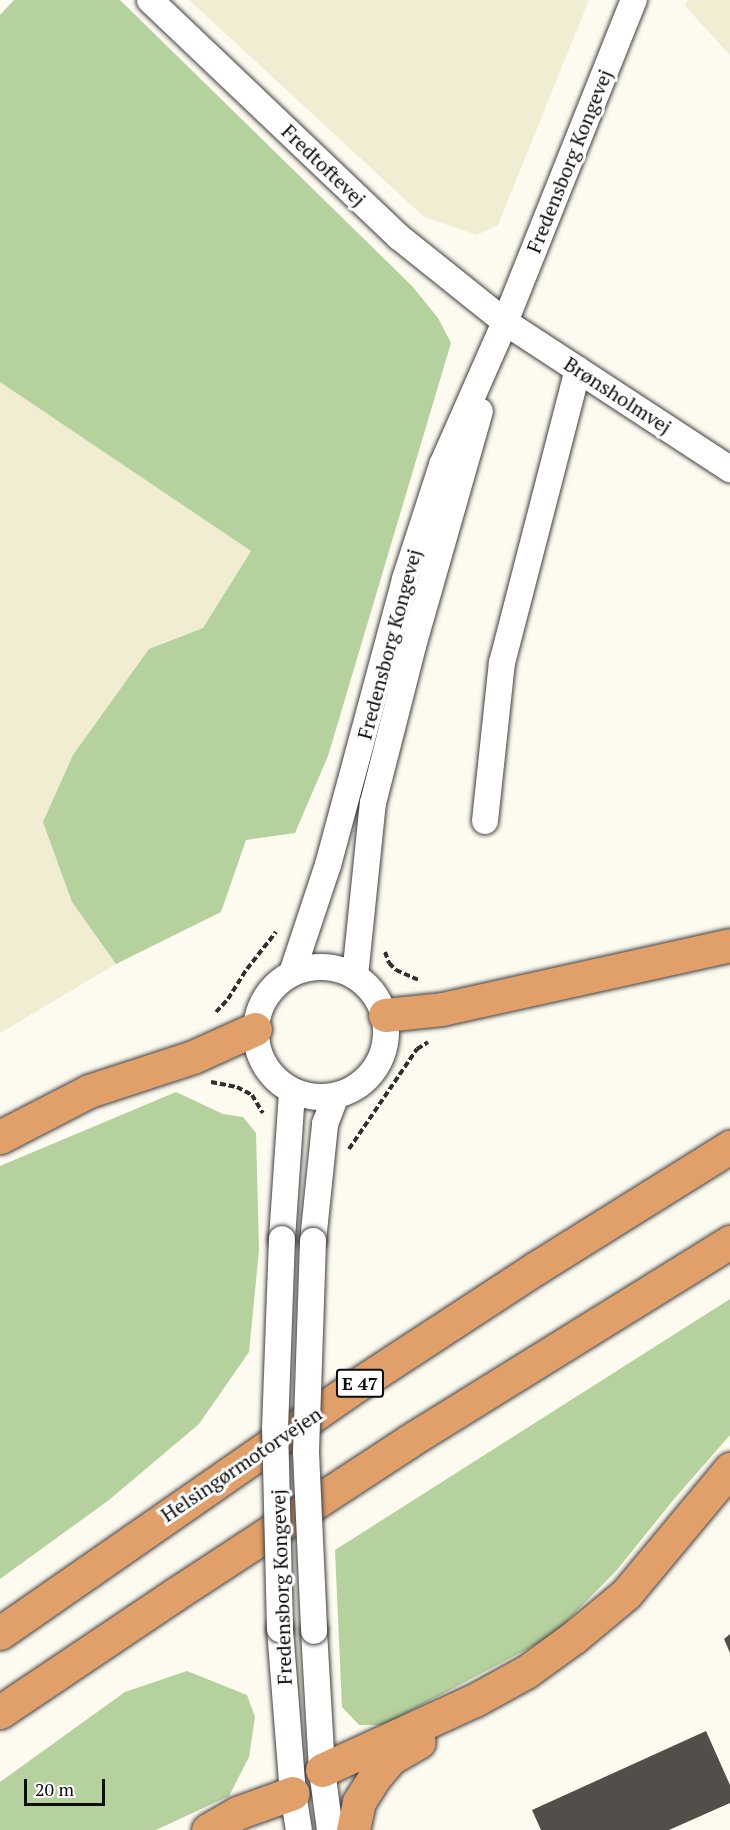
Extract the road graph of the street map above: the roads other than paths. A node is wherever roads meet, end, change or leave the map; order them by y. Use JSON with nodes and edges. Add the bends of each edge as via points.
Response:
{"nodes":[{"id":1,"x":150,"y":0,"type":"edge"},
{"id":2,"x":634,"y":0,"type":"edge"},
{"id":3,"x":505,"y":322,"type":"junction"},
{"id":4,"x":578,"y":370,"type":"junction"},
{"id":5,"x":730,"y":469,"type":"edge"},
{"id":6,"x":485,"y":821,"type":"dead end"},
{"id":7,"x":730,"y":945,"type":"edge"},
{"id":8,"x":292,"y":973,"type":"junction"},
{"id":9,"x":355,"y":976,"type":"junction"},
{"id":10,"x":385,"y":1015,"type":"junction"},
{"id":11,"x":255,"y":1029,"type":"junction"},
{"id":12,"x":292,"y":1091,"type":"junction"},
{"id":13,"x":336,"y":1096,"type":"junction"},
{"id":14,"x":0,"y":1137,"type":"edge"},
{"id":15,"x":730,"y":1147,"type":"edge"},
{"id":16,"x":730,"y":1242,"type":"edge"},
{"id":17,"x":730,"y":1469,"type":"edge"},
{"id":18,"x":0,"y":1633,"type":"edge"},
{"id":19,"x":475,"y":1701,"type":"junction"},
{"id":20,"x":0,"y":1712,"type":"edge"},
{"id":21,"x":322,"y":1770,"type":"junction"},
{"id":22,"x":293,"y":1793,"type":"junction"},
{"id":23,"x":209,"y":1830,"type":"edge"},
{"id":24,"x":259,"y":1830,"type":"edge"},
{"id":25,"x":299,"y":1830,"type":"edge"},
{"id":26,"x":330,"y":1830,"type":"edge"},
{"id":27,"x":353,"y":1830,"type":"edge"}],
"edges":[{"from":1,"to":3,"type":"street","name":"Fredtoftevej","via":[[399,237]]},
{"from":2,"to":3,"type":"street","name":"Fredensborg Kongevej"},
{"from":3,"to":4,"type":"street","name":"Brønsholmvej"},
{"from":3,"to":8,"type":"street","name":"Fredensborg Kongevej","via":[[442,465],[405,579],[328,865]]},
{"from":3,"to":9,"type":"street","name":"Fredensborg Kongevej","via":[[373,803]]},
{"from":4,"to":5,"type":"street","name":"Brønsholmvej"},
{"from":4,"to":6,"type":"street","via":[[502,663]]},
{"from":7,"to":10,"type":"highway","via":[[442,1009]]},
{"from":8,"to":9,"type":"street","via":[[324,967]]},
{"from":8,"to":11,"type":"street","via":[[266,996]]},
{"from":9,"to":10,"type":"street","via":[[368,986]]},
{"from":10,"to":13,"type":"street","via":[[382,1057],[355,1088]]},
{"from":11,"to":12,"type":"street","via":[[265,1065],[276,1080]]},
{"from":11,"to":14,"type":"highway","via":[[193,1057],[90,1091]]},
{"from":12,"to":13,"type":"street","via":[[314,1097]]},
{"from":12,"to":22,"type":"street","name":"Fredensborg Kongevej","bridge":true,"via":[[275,1429],[280,1629]]},
{"from":13,"to":21,"type":"street","name":"Fredensborg Kongevej","bridge":true,"via":[[324,1124],[313,1241],[306,1452]]},
{"from":15,"to":18,"type":"highway","name":"Helsingørmotorvejen","number":"E 47","via":[[357,1385]]},
{"from":16,"to":20,"type":"highway","via":[[409,1442]]},
{"from":17,"to":19,"type":"highway","via":[[626,1594],[526,1672]]},
{"from":19,"to":21,"type":"highway"},
{"from":19,"to":27,"type":"highway","via":[[436,1732],[392,1758],[359,1802]]},
{"from":21,"to":22,"type":"street"},
{"from":21,"to":26,"type":"street","name":"Fredensborg Kongevej"},
{"from":22,"to":23,"type":"highway","via":[[237,1813]]},
{"from":22,"to":25,"type":"street","name":"Fredensborg Kongevej"},
{"from":23,"to":24,"type":"highway"}]}
